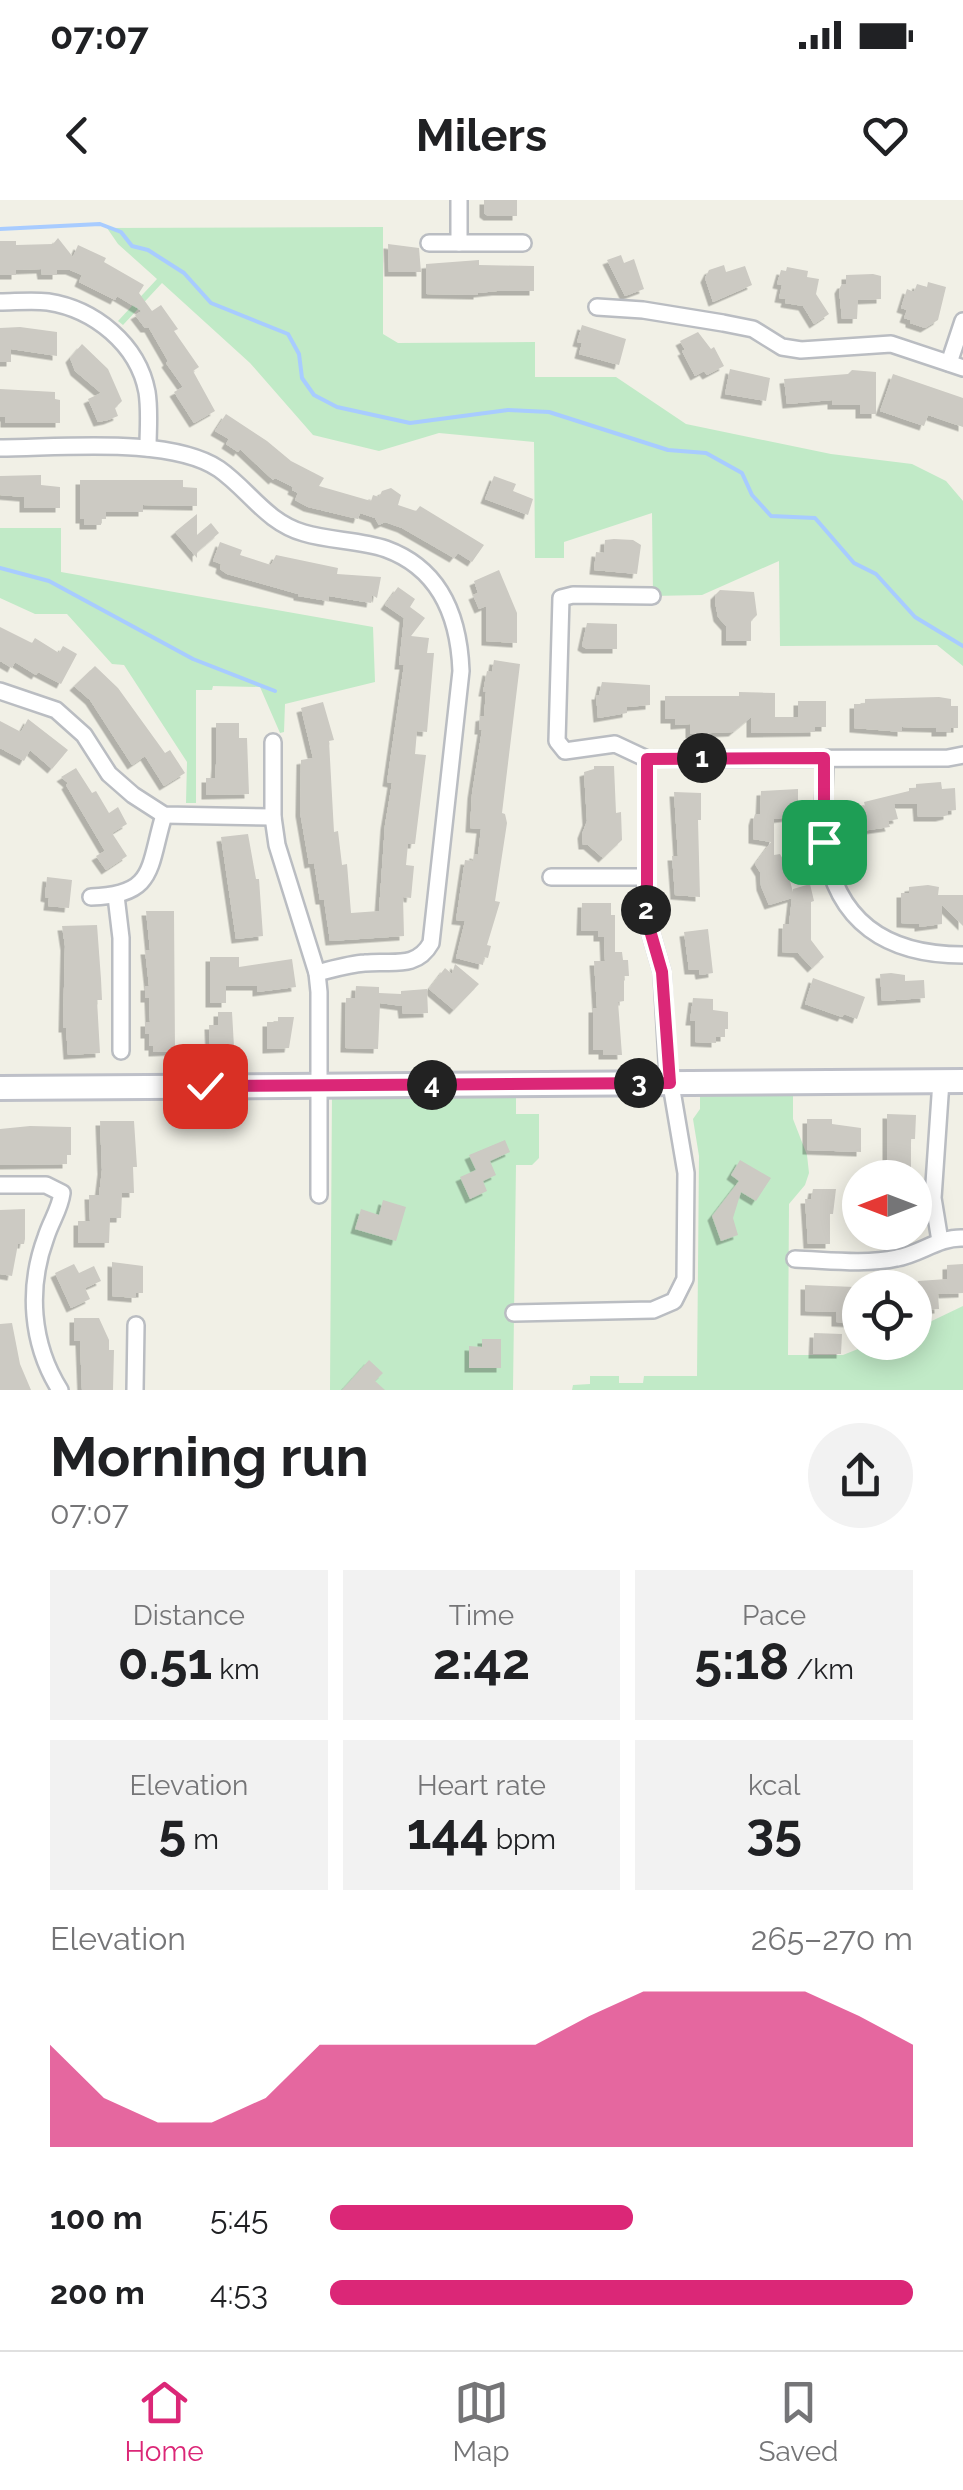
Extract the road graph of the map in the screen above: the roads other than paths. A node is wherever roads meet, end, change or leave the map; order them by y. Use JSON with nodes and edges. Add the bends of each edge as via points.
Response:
{"nodes":[{"id":1,"x":459,"y":200,"type":"edge"},
{"id":2,"x":523,"y":242,"type":"dead end"},
{"id":3,"x":460,"y":243,"type":"junction"},
{"id":4,"x":429,"y":244,"type":"dead end"},
{"id":5,"x":0,"y":302,"type":"edge"},
{"id":6,"x":597,"y":307,"type":"dead end"},
{"id":7,"x":963,"y":321,"type":"edge"},
{"id":8,"x":956,"y":365,"type":"edge"},
{"id":9,"x":0,"y":448,"type":"edge"},
{"id":10,"x":148,"y":448,"type":"junction"},
{"id":11,"x":652,"y":596,"type":"dead end"},
{"id":12,"x":0,"y":691,"type":"edge"},
{"id":13,"x":273,"y":742,"type":"dead end"},
{"id":14,"x":963,"y":755,"type":"edge"},
{"id":15,"x":824,"y":758,"type":"junction"},
{"id":16,"x":647,"y":759,"type":"junction"},
{"id":17,"x":164,"y":815,"type":"junction"},
{"id":18,"x":273,"y":817,"type":"junction"},
{"id":19,"x":551,"y":877,"type":"dead end"},
{"id":20,"x":646,"y":877,"type":"junction"},
{"id":21,"x":116,"y":896,"type":"junction"},
{"id":22,"x":91,"y":897,"type":"dead end"},
{"id":23,"x":963,"y":955,"type":"edge"},
{"id":24,"x":317,"y":973,"type":"junction"},
{"id":25,"x":121,"y":1051,"type":"dead end"},
{"id":26,"x":952,"y":1081,"type":"edge"},
{"id":27,"x":670,"y":1083,"type":"junction"},
{"id":28,"x":320,"y":1086,"type":"junction"},
{"id":29,"x":0,"y":1088,"type":"edge"},
{"id":30,"x":0,"y":1185,"type":"edge"},
{"id":31,"x":319,"y":1194,"type":"dead end"},
{"id":32,"x":963,"y":1238,"type":"edge"},
{"id":33,"x":940,"y":1240,"type":"junction"},
{"id":34,"x":795,"y":1259,"type":"dead end"},
{"id":35,"x":514,"y":1313,"type":"dead end"},
{"id":36,"x":136,"y":1324,"type":"dead end"},
{"id":37,"x":60,"y":1390,"type":"edge"},
{"id":38,"x":136,"y":1390,"type":"edge"}],
"edges":[{"from":1,"to":3,"type":"street"},
{"from":2,"to":3,"type":"street"},
{"from":3,"to":4,"type":"street"},
{"from":5,"to":10,"type":"street","via":[[73,308],[116,336],[146,389]]},
{"from":6,"to":8,"type":"street","via":[[723,323],[800,350],[891,344]]},
{"from":7,"to":8,"type":"street"},
{"from":9,"to":10,"type":"street"},
{"from":10,"to":24,"type":"street","via":[[186,454],[219,469],[269,516],[302,533],[376,546],[410,560],[454,616],[461,671],[431,944],[405,963],[368,962]]},
{"from":11,"to":16,"type":"street","via":[[561,598],[557,741],[566,751],[615,744]]},
{"from":12,"to":17,"type":"street","via":[[56,710],[84,735],[109,774]]},
{"from":13,"to":18,"type":"street"},
{"from":14,"to":15,"type":"street"},
{"from":15,"to":16,"type":"street"},
{"from":15,"to":23,"type":"street","via":[[824,842],[835,883],[857,922],[908,949]]},
{"from":16,"to":20,"type":"street"},
{"from":17,"to":18,"type":"street"},
{"from":17,"to":21,"type":"street","via":[[146,874],[136,888]]},
{"from":18,"to":24,"type":"street"},
{"from":19,"to":20,"type":"street"},
{"from":20,"to":27,"type":"street"},
{"from":21,"to":22,"type":"street"},
{"from":21,"to":25,"type":"street"},
{"from":24,"to":28,"type":"street"},
{"from":26,"to":27,"type":"main road"},
{"from":26,"to":33,"type":"street","via":[[933,1198]]},
{"from":27,"to":28,"type":"main road"},
{"from":27,"to":35,"type":"street","via":[[687,1184],[685,1280],[674,1301],[652,1310]]},
{"from":28,"to":29,"type":"main road"},
{"from":28,"to":31,"type":"street"},
{"from":30,"to":37,"type":"street","via":[[46,1185],[62,1192],[41,1252],[33,1313]]},
{"from":32,"to":33,"type":"street"},
{"from":33,"to":34,"type":"street","via":[[893,1260]]},
{"from":36,"to":38,"type":"street"}]}
